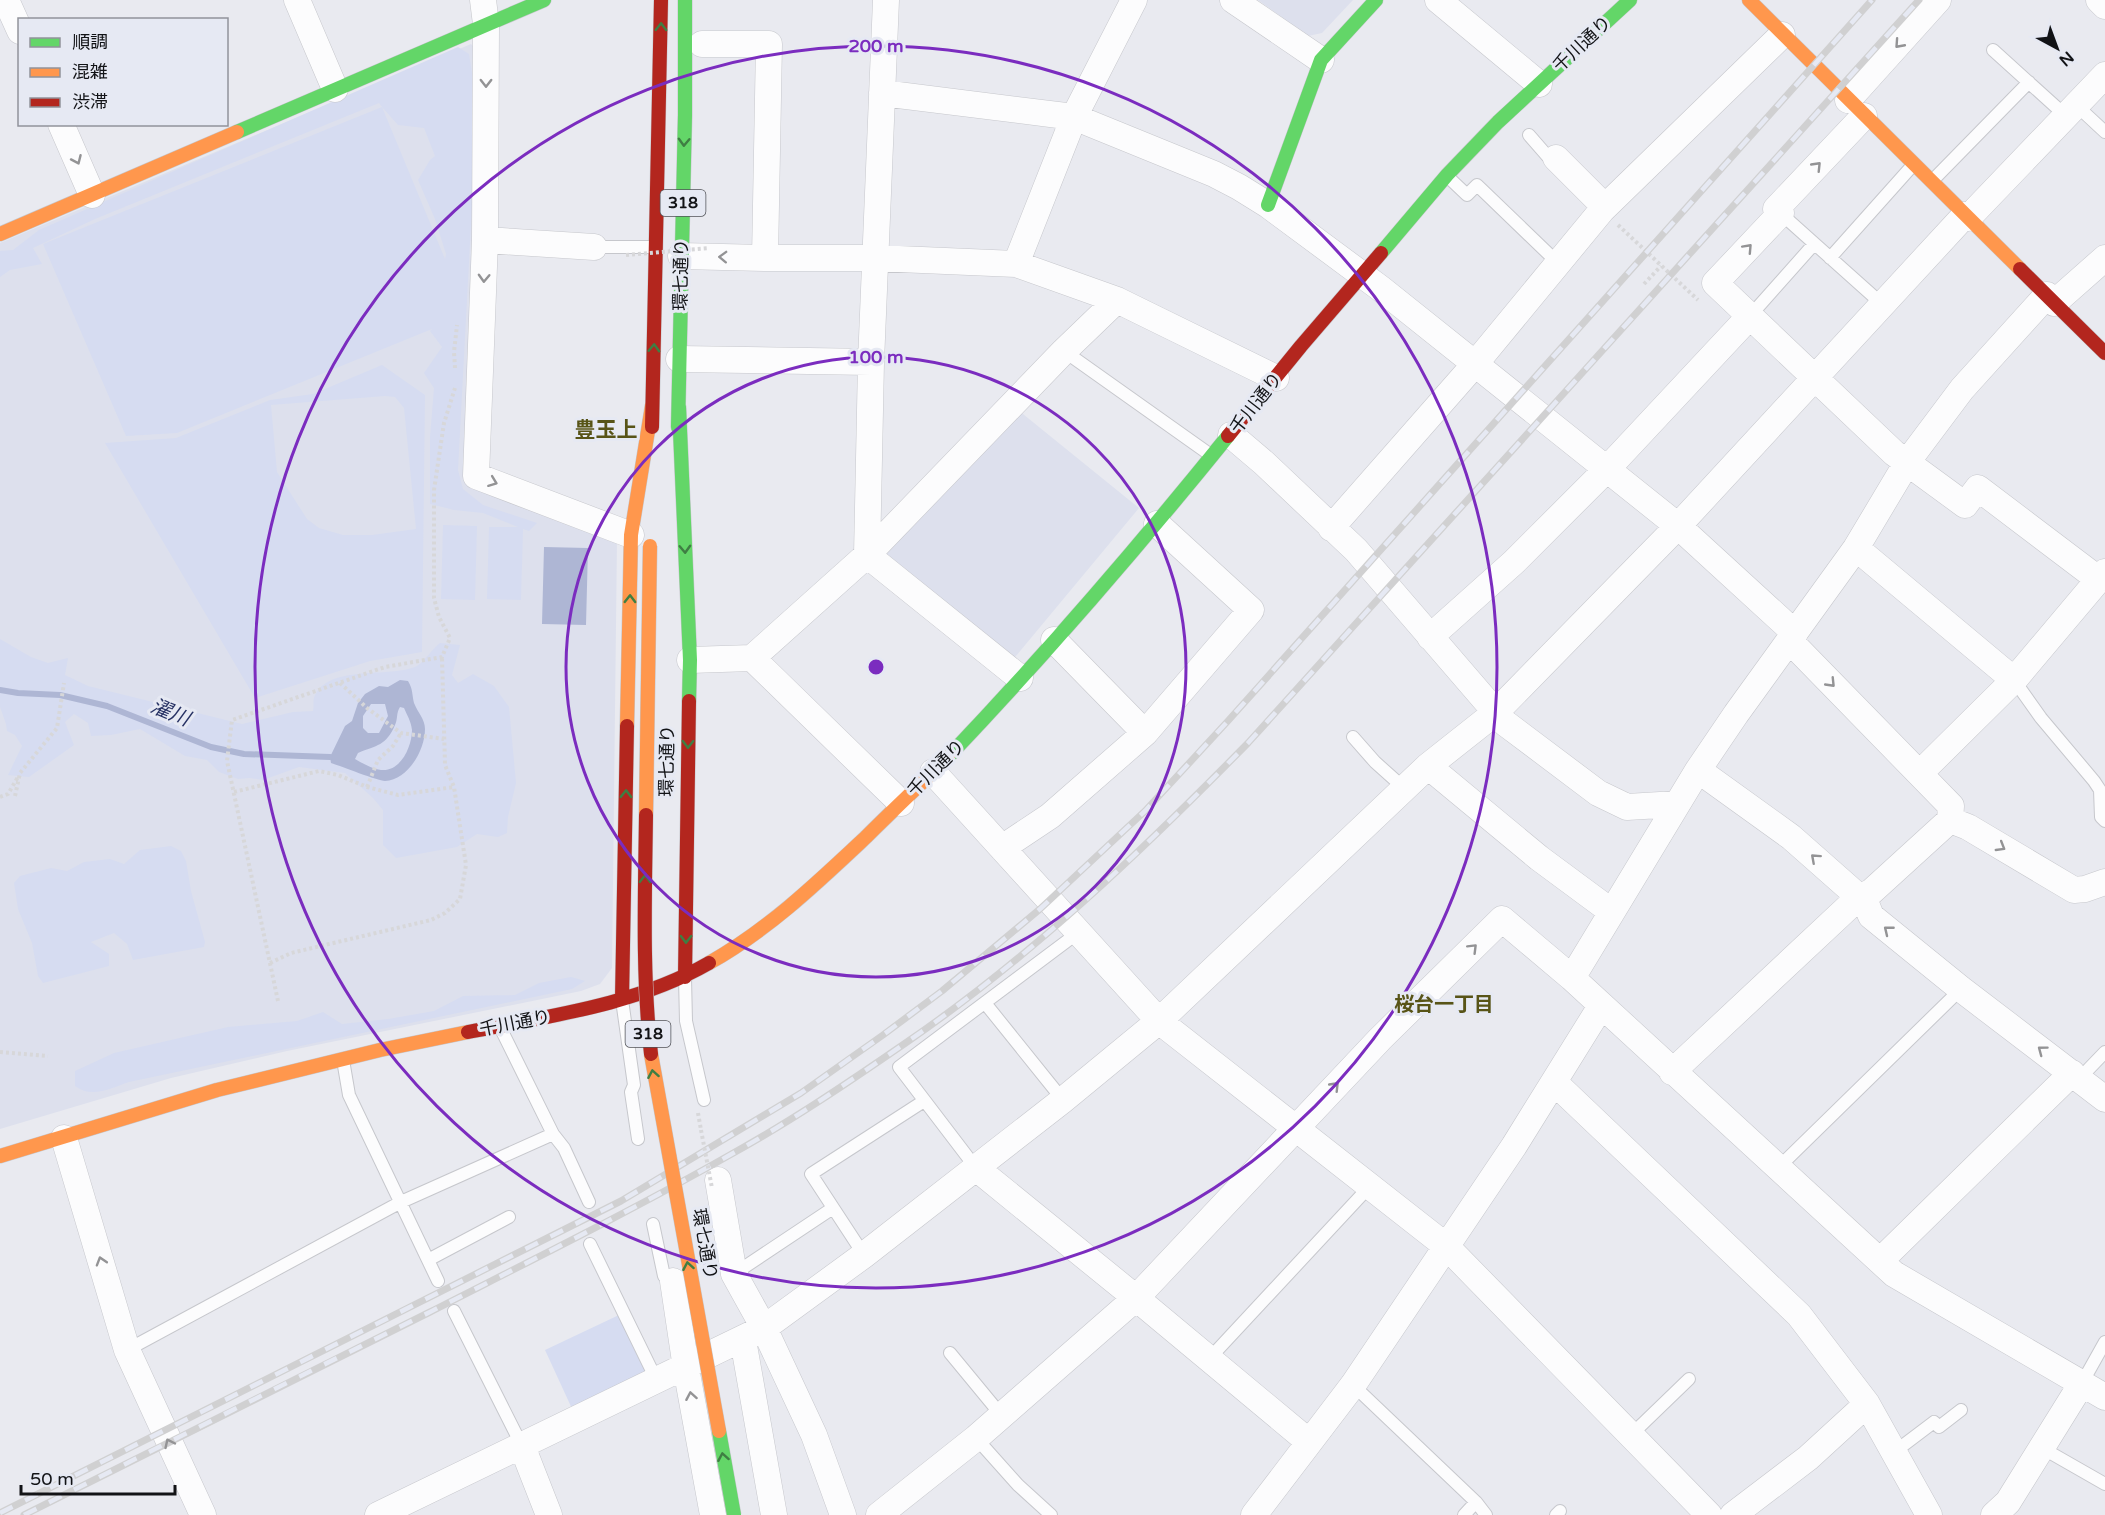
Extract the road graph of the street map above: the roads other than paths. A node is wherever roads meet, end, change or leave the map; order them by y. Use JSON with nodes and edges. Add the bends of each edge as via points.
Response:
{"nodes":[{"id":1,"x":6,"y":0,"type":"edge"},
{"id":2,"x":297,"y":0,"type":"edge"},
{"id":3,"x":544,"y":0,"type":"edge"},
{"id":4,"x":661,"y":0,"type":"edge"},
{"id":5,"x":685,"y":0,"type":"edge"},
{"id":6,"x":886,"y":0,"type":"edge"},
{"id":7,"x":1134,"y":0,"type":"edge"},
{"id":8,"x":1233,"y":0,"type":"edge"},
{"id":9,"x":1376,"y":0,"type":"edge"},
{"id":10,"x":1438,"y":0,"type":"edge"},
{"id":11,"x":1630,"y":0,"type":"edge"},
{"id":12,"x":1749,"y":0,"type":"edge"},
{"id":13,"x":1938,"y":0,"type":"edge"},
{"id":14,"x":2099,"y":0,"type":"edge"},
{"id":15,"x":2105,"y":6,"type":"edge"},
{"id":16,"x":485,"y":12,"type":"edge"},
{"id":17,"x":18,"y":27,"type":"edge"},
{"id":18,"x":1782,"y":35,"type":"junction"},
{"id":19,"x":702,"y":38,"type":"joint"},
{"id":20,"x":647,"y":39,"type":"dead end"},
{"id":21,"x":1993,"y":50,"type":"dead end"},
{"id":22,"x":1321,"y":60,"type":"junction"},
{"id":23,"x":2105,"y":75,"type":"edge"},
{"id":24,"x":2029,"y":82,"type":"junction"},
{"id":25,"x":1539,"y":84,"type":"junction"},
{"id":26,"x":335,"y":89,"type":"junction"},
{"id":27,"x":882,"y":93,"type":"junction"},
{"id":28,"x":1856,"y":108,"type":"junction"},
{"id":29,"x":2071,"y":110,"type":"junction"},
{"id":30,"x":659,"y":114,"type":"junction"},
{"id":31,"x":685,"y":115,"type":"junction"},
{"id":32,"x":1074,"y":117,"type":"junction"},
{"id":33,"x":62,"y":126,"type":"edge"},
{"id":34,"x":2105,"y":132,"type":"edge"},
{"id":35,"x":1529,"y":135,"type":"dead end"},
{"id":36,"x":1556,"y":158,"type":"joint"},
{"id":37,"x":1914,"y":165,"type":"junction"},
{"id":38,"x":1447,"y":175,"type":"junction"},
{"id":39,"x":1931,"y":182,"type":"junction"},
{"id":40,"x":92,"y":195,"type":"junction"},
{"id":41,"x":1268,"y":205,"type":"junction"},
{"id":42,"x":1604,"y":208,"type":"junction"},
{"id":43,"x":1778,"y":211,"type":"junction"},
{"id":44,"x":1966,"y":216,"type":"junction"},
{"id":45,"x":0,"y":234,"type":"edge"},
{"id":46,"x":485,"y":240,"type":"junction"},
{"id":47,"x":1814,"y":244,"type":"junction"},
{"id":48,"x":594,"y":246,"type":"joint"},
{"id":49,"x":657,"y":247,"type":"junction"},
{"id":50,"x":681,"y":256,"type":"junction"},
{"id":51,"x":765,"y":258,"type":"junction"},
{"id":52,"x":875,"y":258,"type":"junction"},
{"id":53,"x":1830,"y":258,"type":"junction"},
{"id":54,"x":2105,"y":258,"type":"edge"},
{"id":55,"x":1558,"y":263,"type":"junction"},
{"id":56,"x":1016,"y":264,"type":"junction"},
{"id":57,"x":1361,"y":274,"type":"junction"},
{"id":58,"x":2050,"y":299,"type":"junction"},
{"id":59,"x":1117,"y":300,"type":"junction"},
{"id":60,"x":1882,"y":304,"type":"junction"},
{"id":61,"x":1750,"y":316,"type":"junction"},
{"id":62,"x":1064,"y":351,"type":"junction"},
{"id":63,"x":2105,"y":353,"type":"edge"},
{"id":64,"x":679,"y":359,"type":"junction"},
{"id":65,"x":872,"y":362,"type":"junction"},
{"id":66,"x":1475,"y":364,"type":"junction"},
{"id":67,"x":1276,"y":378,"type":"junction"},
{"id":68,"x":1814,"y":378,"type":"junction"},
{"id":69,"x":652,"y":406,"type":"junction"},
{"id":70,"x":679,"y":407,"type":"junction"},
{"id":71,"x":1231,"y":435,"type":"junction"},
{"id":72,"x":1213,"y":457,"type":"junction"},
{"id":73,"x":1908,"y":461,"type":"junction"},
{"id":74,"x":1607,"y":469,"type":"junction"},
{"id":75,"x":651,"y":499,"type":"dead end"},
{"id":76,"x":1157,"y":524,"type":"junction"},
{"id":77,"x":1678,"y":526,"type":"junction"},
{"id":78,"x":1331,"y":528,"type":"junction"},
{"id":79,"x":644,"y":538,"type":"junction"},
{"id":80,"x":671,"y":548,"type":"dead end"},
{"id":81,"x":1856,"y":548,"type":"junction"},
{"id":82,"x":867,"y":555,"type":"junction"},
{"id":83,"x":2102,"y":575,"type":"edge"},
{"id":84,"x":1430,"y":637,"type":"junction"},
{"id":85,"x":1793,"y":637,"type":"junction"},
{"id":86,"x":1054,"y":640,"type":"junction"},
{"id":87,"x":752,"y":658,"type":"junction"},
{"id":88,"x":690,"y":660,"type":"junction"},
{"id":89,"x":1020,"y":678,"type":"junction"},
{"id":90,"x":2014,"y":680,"type":"junction"},
{"id":91,"x":1495,"y":713,"type":"junction"},
{"id":92,"x":1145,"y":733,"type":"junction"},
{"id":93,"x":1353,"y":737,"type":"dead end"},
{"id":94,"x":1428,"y":766,"type":"junction"},
{"id":95,"x":1698,"y":770,"type":"junction"},
{"id":96,"x":933,"y":772,"type":"junction"},
{"id":97,"x":1920,"y":773,"type":"junction"},
{"id":98,"x":1404,"y":789,"type":"junction"},
{"id":99,"x":901,"y":803,"type":"junction"},
{"id":100,"x":1677,"y":804,"type":"junction"},
{"id":101,"x":1950,"y":820,"type":"junction"},
{"id":102,"x":2105,"y":821,"type":"edge"},
{"id":103,"x":1002,"y":848,"type":"junction"},
{"id":104,"x":2105,"y":882,"type":"edge"},
{"id":105,"x":1859,"y":897,"type":"junction"},
{"id":106,"x":1612,"y":912,"type":"junction"},
{"id":107,"x":1079,"y":932,"type":"junction"},
{"id":108,"x":665,"y":971,"type":"dead end"},
{"id":109,"x":685,"y":977,"type":"junction"},
{"id":110,"x":1572,"y":978,"type":"junction"},
{"id":111,"x":1961,"y":989,"type":"junction"},
{"id":112,"x":666,"y":994,"type":"dead end"},
{"id":113,"x":622,"y":999,"type":"junction"},
{"id":114,"x":985,"y":1003,"type":"junction"},
{"id":115,"x":1601,"y":1006,"type":"junction"},
{"id":116,"x":1159,"y":1021,"type":"junction"},
{"id":117,"x":500,"y":1027,"type":"junction"},
{"id":118,"x":2105,"y":1052,"type":"edge"},
{"id":119,"x":343,"y":1060,"type":"junction"},
{"id":120,"x":1672,"y":1072,"type":"junction"},
{"id":121,"x":2076,"y":1076,"type":"junction"},
{"id":122,"x":1554,"y":1082,"type":"junction"},
{"id":123,"x":2105,"y":1099,"type":"edge"},
{"id":124,"x":704,"y":1100,"type":"dead end"},
{"id":125,"x":1063,"y":1100,"type":"junction"},
{"id":126,"x":924,"y":1101,"type":"junction"},
{"id":127,"x":1294,"y":1128,"type":"junction"},
{"id":128,"x":553,"y":1134,"type":"junction"},
{"id":129,"x":64,"y":1138,"type":"junction"},
{"id":130,"x":638,"y":1139,"type":"dead end"},
{"id":131,"x":0,"y":1156,"type":"edge"},
{"id":132,"x":976,"y":1168,"type":"junction"},
{"id":133,"x":1778,"y":1168,"type":"junction"},
{"id":134,"x":715,"y":1184,"type":"road end"},
{"id":135,"x":1370,"y":1186,"type":"junction"},
{"id":136,"x":401,"y":1202,"type":"junction"},
{"id":137,"x":589,"y":1202,"type":"dead end"},
{"id":138,"x":833,"y":1208,"type":"junction"},
{"id":139,"x":509,"y":1217,"type":"dead end"},
{"id":140,"x":653,"y":1224,"type":"dead end"},
{"id":141,"x":590,"y":1244,"type":"dead end"},
{"id":142,"x":1446,"y":1246,"type":"junction"},
{"id":143,"x":864,"y":1255,"type":"junction"},
{"id":144,"x":429,"y":1260,"type":"junction"},
{"id":145,"x":1880,"y":1261,"type":"junction"},
{"id":146,"x":734,"y":1274,"type":"junction"},
{"id":147,"x":438,"y":1281,"type":"dead end"},
{"id":148,"x":673,"y":1281,"type":"joint"},
{"id":149,"x":1136,"y":1298,"type":"junction"},
{"id":150,"x":454,"y":1311,"type":"dead end"},
{"id":151,"x":738,"y":1340,"type":"junction"},
{"id":152,"x":2105,"y":1342,"type":"edge"},
{"id":153,"x":127,"y":1350,"type":"junction"},
{"id":154,"x":950,"y":1353,"type":"dead end"},
{"id":155,"x":1209,"y":1359,"type":"junction"},
{"id":156,"x":686,"y":1368,"type":"junction"},
{"id":157,"x":1689,"y":1379,"type":"dead end"},
{"id":158,"x":657,"y":1382,"type":"junction"},
{"id":159,"x":2082,"y":1383,"type":"junction"},
{"id":160,"x":1353,"y":1385,"type":"junction"},
{"id":161,"x":2105,"y":1397,"type":"edge"},
{"id":162,"x":1868,"y":1404,"type":"junction"},
{"id":163,"x":1961,"y":1410,"type":"dead end"},
{"id":164,"x":1002,"y":1416,"type":"junction"},
{"id":165,"x":1631,"y":1435,"type":"junction"},
{"id":166,"x":976,"y":1438,"type":"junction"},
{"id":167,"x":1309,"y":1442,"type":"junction"},
{"id":168,"x":522,"y":1446,"type":"junction"},
{"id":169,"x":2042,"y":1448,"type":"junction"},
{"id":170,"x":1893,"y":1453,"type":"junction"},
{"id":171,"x":2105,"y":1484,"type":"edge"},
{"id":172,"x":1476,"y":1502,"type":"junction"},
{"id":173,"x":888,"y":1512,"type":"edge"},
{"id":174,"x":197,"y":1513,"type":"edge"},
{"id":175,"x":382,"y":1514,"type":"edge"},
{"id":176,"x":1257,"y":1514,"type":"edge"},
{"id":177,"x":549,"y":1515,"type":"edge"},
{"id":178,"x":713,"y":1515,"type":"edge"},
{"id":179,"x":734,"y":1515,"type":"edge"},
{"id":180,"x":774,"y":1515,"type":"edge"},
{"id":181,"x":843,"y":1515,"type":"edge"},
{"id":182,"x":1051,"y":1515,"type":"edge"},
{"id":183,"x":1464,"y":1515,"type":"edge"},
{"id":184,"x":1486,"y":1515,"type":"edge"},
{"id":185,"x":1708,"y":1515,"type":"edge"},
{"id":186,"x":1733,"y":1515,"type":"edge"},
{"id":187,"x":1929,"y":1515,"type":"edge"},
{"id":188,"x":1994,"y":1515,"type":"edge"}],
"edges":[{"from":1,"to":17,"type":"street"},
{"from":2,"to":26,"type":"street"},
{"from":3,"to":16,"type":"main road"},
{"from":30,"to":4,"type":"main road","name":"環七通り","number":"318","one_way":true},
{"from":5,"to":31,"type":"main road","name":"環七通り","number":"318"},
{"from":6,"to":27,"type":"street"},
{"from":7,"to":32,"type":"street"},
{"from":8,"to":22,"type":"street"},
{"from":9,"to":22,"type":"main road"},
{"from":10,"to":25,"type":"street"},
{"from":11,"to":25,"type":"main road","name":"千川通り"},
{"from":12,"to":18,"type":"main road"},
{"from":13,"to":28,"type":"street","one_way":true},
{"from":14,"to":15,"type":"street"},
{"from":16,"to":26,"type":"main road"},
{"from":16,"to":46,"type":"street","one_way":true},
{"from":18,"to":28,"type":"main road"},
{"from":18,"to":42,"type":"street"},
{"from":19,"to":31,"type":"main road"},
{"from":19,"to":51,"type":"street","via":[[769,44]]},
{"from":20,"to":30,"type":"main road"},
{"from":21,"to":24,"type":"lane"},
{"from":22,"to":41,"type":"main road"},
{"from":23,"to":29,"type":"street"},
{"from":24,"to":29,"type":"lane"},
{"from":24,"to":39,"type":"lane"},
{"from":25,"to":38,"type":"main road","name":"千川通り"},
{"from":26,"to":40,"type":"main road"},
{"from":27,"to":32,"type":"street"},
{"from":27,"to":52,"type":"street"},
{"from":28,"to":37,"type":"main road"},
{"from":43,"to":28,"type":"street","one_way":true},
{"from":29,"to":34,"type":"lane"},
{"from":29,"to":44,"type":"street"},
{"from":30,"to":49,"type":"main road","name":"環七通り","number":"318"},
{"from":31,"to":50,"type":"main road","name":"環七通り","number":"318","one_way":true},
{"from":32,"to":41,"type":"street","via":[[1214,174]]},
{"from":32,"to":56,"type":"street"},
{"from":33,"to":40,"type":"street","one_way":true},
{"from":35,"to":36,"type":"lane","via":[[1549,158]]},
{"from":36,"to":42,"type":"street"},
{"from":37,"to":39,"type":"main road"},
{"from":37,"to":53,"type":"lane"},
{"from":38,"to":55,"type":"lane","via":[[1467,195],[1477,185]]},
{"from":38,"to":57,"type":"main road","name":"千川通り"},
{"from":39,"to":44,"type":"main road"},
{"from":40,"to":45,"type":"main road"},
{"from":41,"to":57,"type":"street"},
{"from":42,"to":55,"type":"street"},
{"from":43,"to":47,"type":"lane"},
{"from":61,"to":43,"type":"street","one_way":true,"via":[[1715,283]]},
{"from":44,"to":58,"type":"main road"},
{"from":44,"to":60,"type":"street"},
{"from":46,"to":48,"type":"street"},
{"from":46,"to":79,"type":"street","one_way":true,"via":[[476,476]]},
{"from":47,"to":53,"type":"lane"},
{"from":47,"to":61,"type":"lane"},
{"from":48,"to":49,"type":"lane"},
{"from":69,"to":49,"type":"main road","name":"環七通り","number":"318","one_way":true},
{"from":51,"to":50,"type":"street","one_way":true},
{"from":50,"to":64,"type":"main road","name":"環七通り","number":"318"},
{"from":51,"to":52,"type":"street"},
{"from":52,"to":56,"type":"street"},
{"from":52,"to":65,"type":"street"},
{"from":53,"to":60,"type":"lane"},
{"from":54,"to":58,"type":"street"},
{"from":55,"to":66,"type":"street"},
{"from":56,"to":59,"type":"street"},
{"from":57,"to":66,"type":"street"},
{"from":57,"to":67,"type":"main road","name":"千川通り"},
{"from":58,"to":63,"type":"main road"},
{"from":58,"to":73,"type":"street","via":[[1962,389]]},
{"from":59,"to":62,"type":"street"},
{"from":59,"to":67,"type":"street"},
{"from":60,"to":68,"type":"street"},
{"from":61,"to":68,"type":"street"},
{"from":61,"to":74,"type":"street"},
{"from":62,"to":72,"type":"lane"},
{"from":62,"to":82,"type":"street"},
{"from":64,"to":65,"type":"street"},
{"from":64,"to":70,"type":"main road","name":"環七通り","number":"318"},
{"from":65,"to":82,"type":"street"},
{"from":66,"to":74,"type":"street"},
{"from":66,"to":78,"type":"street"},
{"from":67,"to":71,"type":"main road","name":"千川通り"},
{"from":68,"to":73,"type":"street","via":[[1894,453]]},
{"from":68,"to":77,"type":"street"},
{"from":69,"to":75,"type":"main road","name":"環七通り","number":"318"},
{"from":69,"to":79,"type":"main road"},
{"from":70,"to":80,"type":"main road","name":"環七通り","number":"318"},
{"from":70,"to":88,"type":"main road","one_way":true},
{"from":71,"to":72,"type":"main road","name":"千川通り"},
{"from":71,"to":78,"type":"street"},
{"from":72,"to":76,"type":"main road","name":"千川通り"},
{"from":73,"to":81,"type":"street"},
{"from":73,"to":83,"type":"street","via":[[1965,506],[1978,488]]},
{"from":74,"to":77,"type":"street"},
{"from":74,"to":84,"type":"street","via":[[1514,562]]},
{"from":76,"to":86,"type":"main road","name":"千川通り"},
{"from":76,"to":92,"type":"street","via":[[1251,610]]},
{"from":77,"to":85,"type":"street"},
{"from":77,"to":91,"type":"street"},
{"from":78,"to":84,"type":"street","via":[[1356,550]]},
{"from":113,"to":79,"type":"main road","one_way":true},
{"from":179,"to":79,"type":"main road","name":"環七通り","number":"318","one_way":true,"bridge":true,"via":[[652,1066],[646,1012]]},
{"from":81,"to":85,"type":"street"},
{"from":81,"to":90,"type":"street"},
{"from":82,"to":87,"type":"street"},
{"from":82,"to":89,"type":"street"},
{"from":83,"to":90,"type":"street"},
{"from":84,"to":91,"type":"street"},
{"from":85,"to":95,"type":"street"},
{"from":85,"to":97,"type":"street","one_way":true},
{"from":86,"to":89,"type":"main road","name":"千川通り"},
{"from":86,"to":92,"type":"street"},
{"from":87,"to":88,"type":"street"},
{"from":87,"to":99,"type":"street"},
{"from":88,"to":109,"type":"main road","one_way":true},
{"from":89,"to":96,"type":"main road","name":"千川通り"},
{"from":90,"to":97,"type":"street"},
{"from":90,"to":102,"type":"lane","via":[[2100,790],[2101,817]]},
{"from":91,"to":94,"type":"street"},
{"from":91,"to":100,"type":"street","via":[[1598,793],[1627,807]]},
{"from":92,"to":103,"type":"street","via":[[1050,816]]},
{"from":93,"to":98,"type":"lane"},
{"from":94,"to":98,"type":"street"},
{"from":94,"to":106,"type":"street","via":[[1539,858]]},
{"from":95,"to":100,"type":"street"},
{"from":105,"to":95,"type":"street","one_way":true,"via":[[1791,837]]},
{"from":96,"to":99,"type":"main road","name":"千川通り"},
{"from":96,"to":103,"type":"street"},
{"from":97,"to":101,"type":"street","via":[[1951,806]]},
{"from":98,"to":116,"type":"street"},
{"from":99,"to":109,"type":"main road","name":"千川通り","via":[[777,917]]},
{"from":100,"to":106,"type":"street"},
{"from":101,"to":104,"type":"street","one_way":true,"via":[[2074,890]]},
{"from":101,"to":105,"type":"street","via":[[1871,892]]},
{"from":103,"to":107,"type":"street"},
{"from":111,"to":105,"type":"street","one_way":true,"via":[[1870,916]]},
{"from":105,"to":120,"type":"street"},
{"from":106,"to":110,"type":"street"},
{"from":107,"to":114,"type":"lane"},
{"from":107,"to":116,"type":"street"},
{"from":108,"to":112,"type":"main road","number":"318"},
{"from":109,"to":113,"type":"main road","name":"千川通り"},
{"from":109,"to":124,"type":"lane","via":[[686,1021]]},
{"from":110,"to":115,"type":"street"},
{"from":127,"to":110,"type":"street","one_way":true,"via":[[1502,920]]},
{"from":121,"to":111,"type":"street","one_way":true},
{"from":111,"to":133,"type":"lane"},
{"from":113,"to":117,"type":"main road","name":"千川通り"},
{"from":113,"to":130,"type":"lane"},
{"from":114,"to":125,"type":"lane"},
{"from":114,"to":126,"type":"lane","via":[[899,1067]]},
{"from":115,"to":120,"type":"street"},
{"from":115,"to":122,"type":"street"},
{"from":116,"to":125,"type":"street"},
{"from":116,"to":127,"type":"street"},
{"from":117,"to":119,"type":"main road","name":"千川通り"},
{"from":117,"to":128,"type":"lane"},
{"from":118,"to":121,"type":"lane"},
{"from":119,"to":129,"type":"main road","name":"千川通り","via":[[217,1090]]},
{"from":119,"to":136,"type":"lane","via":[[349,1095]]},
{"from":120,"to":133,"type":"street"},
{"from":121,"to":123,"type":"street"},
{"from":121,"to":145,"type":"street"},
{"from":122,"to":142,"type":"street"},
{"from":122,"to":162,"type":"street","via":[[1798,1315]]},
{"from":125,"to":132,"type":"street"},
{"from":126,"to":132,"type":"lane"},
{"from":126,"to":138,"type":"lane","via":[[811,1174]]},
{"from":127,"to":135,"type":"street"},
{"from":127,"to":149,"type":"street"},
{"from":128,"to":136,"type":"lane"},
{"from":128,"to":137,"type":"lane","via":[[564,1148]]},
{"from":129,"to":131,"type":"main road","name":"千川通り"},
{"from":153,"to":129,"type":"street","one_way":true},
{"from":132,"to":143,"type":"street"},
{"from":132,"to":149,"type":"street"},
{"from":133,"to":145,"type":"street"},
{"from":134,"to":146,"type":"street"},
{"from":135,"to":142,"type":"street"},
{"from":135,"to":155,"type":"lane"},
{"from":136,"to":144,"type":"lane"},
{"from":136,"to":153,"type":"lane"},
{"from":138,"to":143,"type":"lane"},
{"from":138,"to":146,"type":"lane"},
{"from":139,"to":144,"type":"lane"},
{"from":140,"to":148,"type":"lane","via":[[664,1276]]},
{"from":141,"to":158,"type":"lane"},
{"from":142,"to":160,"type":"street"},
{"from":142,"to":165,"type":"street"},
{"from":143,"to":151,"type":"street"},
{"from":144,"to":147,"type":"lane"},
{"from":145,"to":159,"type":"street","via":[[1894,1274]]},
{"from":146,"to":151,"type":"street"},
{"from":148,"to":156,"type":"street"},
{"from":149,"to":155,"type":"street"},
{"from":149,"to":164,"type":"street"},
{"from":150,"to":168,"type":"lane"},
{"from":151,"to":156,"type":"street"},
{"from":151,"to":180,"type":"street"},
{"from":151,"to":181,"type":"street","via":[[814,1435]]},
{"from":152,"to":159,"type":"lane"},
{"from":174,"to":153,"type":"street","one_way":true},
{"from":154,"to":164,"type":"lane"},
{"from":155,"to":167,"type":"street"},
{"from":156,"to":158,"type":"street"},
{"from":178,"to":156,"type":"street","one_way":true},
{"from":157,"to":165,"type":"lane"},
{"from":158,"to":168,"type":"street"},
{"from":159,"to":161,"type":"street"},
{"from":159,"to":169,"type":"street"},
{"from":160,"to":167,"type":"street"},
{"from":160,"to":172,"type":"lane"},
{"from":162,"to":170,"type":"street"},
{"from":162,"to":186,"type":"street","via":[[1809,1458]]},
{"from":163,"to":170,"type":"lane","via":[[1938,1427],[1934,1422]]},
{"from":164,"to":166,"type":"street"},
{"from":165,"to":185,"type":"street"},
{"from":166,"to":173,"type":"street"},
{"from":166,"to":182,"type":"lane"},
{"from":167,"to":176,"type":"street"},
{"from":168,"to":175,"type":"street"},
{"from":168,"to":177,"type":"street"},
{"from":169,"to":171,"type":"lane"},
{"from":169,"to":188,"type":"street","via":[[2008,1503]]},
{"from":170,"to":187,"type":"street"},
{"from":172,"to":183,"type":"lane"},
{"from":172,"to":184,"type":"lane"}]}
